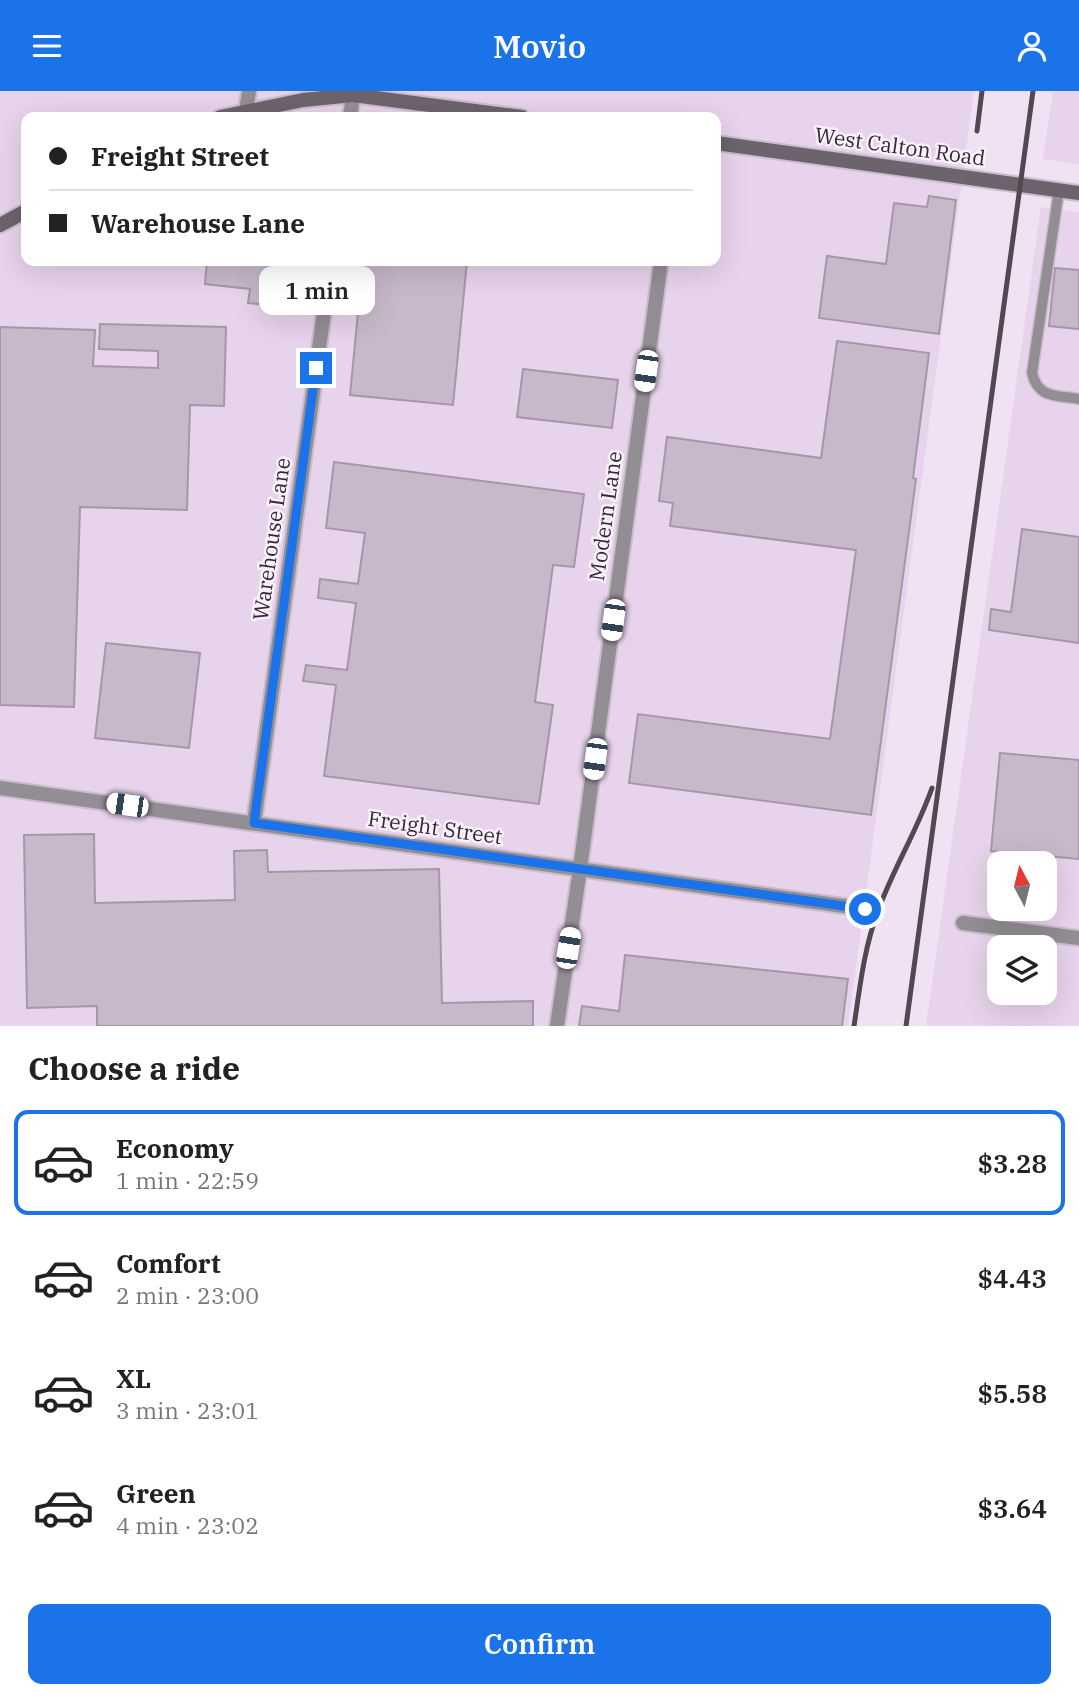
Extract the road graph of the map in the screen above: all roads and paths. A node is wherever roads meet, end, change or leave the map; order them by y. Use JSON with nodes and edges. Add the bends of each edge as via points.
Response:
{"nodes":[{"id":1,"x":249,"y":91,"type":"edge"},
{"id":2,"x":353,"y":95,"type":"junction"},
{"id":3,"x":246,"y":111,"type":"junction"},
{"id":4,"x":242,"y":112,"type":"edge"},
{"id":5,"x":351,"y":112,"type":"edge"},
{"id":6,"x":484,"y":112,"type":"edge"},
{"id":7,"x":721,"y":144,"type":"edge"},
{"id":8,"x":1059,"y":190,"type":"junction"},
{"id":9,"x":1079,"y":193,"type":"edge"},
{"id":10,"x":21,"y":214,"type":"edge"},
{"id":11,"x":0,"y":225,"type":"edge"},
{"id":12,"x":330,"y":266,"type":"edge"},
{"id":13,"x":660,"y":266,"type":"edge"},
{"id":14,"x":1079,"y":399,"type":"edge"},
{"id":15,"x":0,"y":788,"type":"edge"},
{"id":16,"x":254,"y":823,"type":"junction"},
{"id":17,"x":580,"y":869,"type":"junction"},
{"id":18,"x":865,"y":909,"type":"dead end"},
{"id":19,"x":963,"y":923,"type":"dead end"},
{"id":20,"x":1079,"y":938,"type":"edge"},
{"id":21,"x":557,"y":1026,"type":"edge"}],
"edges":[{"from":1,"to":3,"type":"street"},
{"from":2,"to":3,"type":"main road"},
{"from":2,"to":5,"type":"street"},
{"from":2,"to":6,"type":"main road"},
{"from":3,"to":4,"type":"main road"},
{"from":7,"to":8,"type":"main road","name":"West Calton Road"},
{"from":8,"to":9,"type":"main road","name":"West Calton Road"},
{"from":8,"to":14,"type":"lane","via":[[1032,373],[1044,393]]},
{"from":10,"to":11,"type":"main road"},
{"from":12,"to":16,"type":"street","name":"Warehouse Lane"},
{"from":13,"to":17,"type":"street","name":"Modern Lane"},
{"from":15,"to":16,"type":"street","name":"Freight Street"},
{"from":16,"to":17,"type":"street","name":"Freight Street"},
{"from":17,"to":18,"type":"street","name":"Freight Street"},
{"from":17,"to":21,"type":"street","name":"Modern Lane"},
{"from":19,"to":20,"type":"street"}]}
